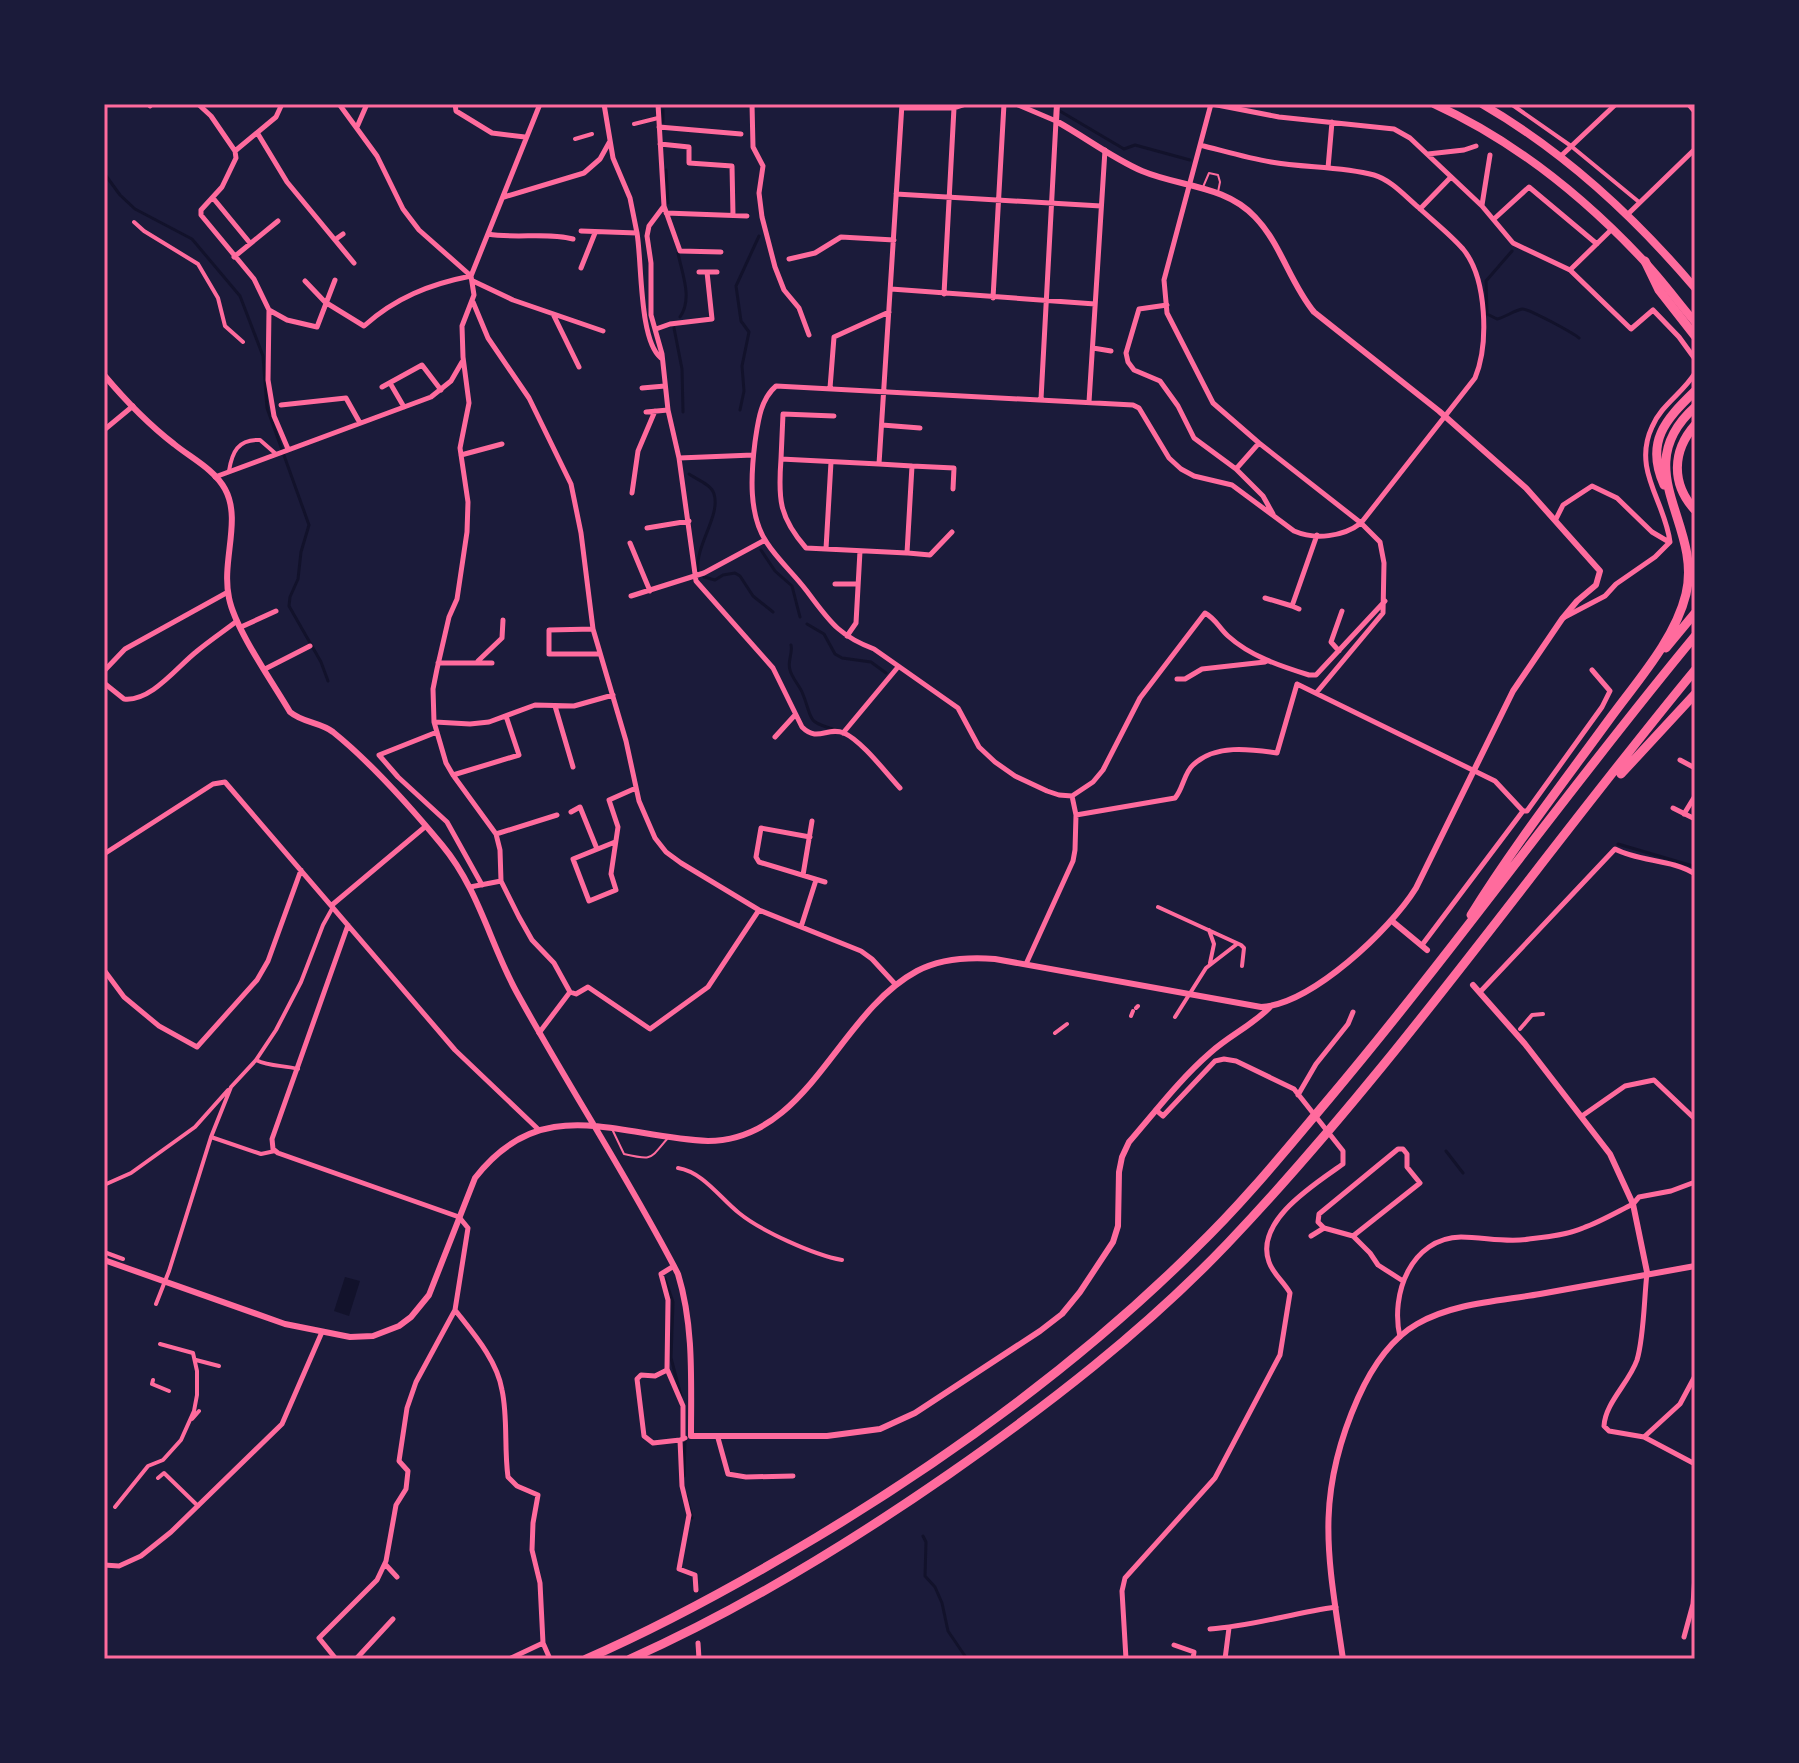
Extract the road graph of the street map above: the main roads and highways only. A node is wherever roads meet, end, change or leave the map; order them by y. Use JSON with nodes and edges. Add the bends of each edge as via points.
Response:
{"nodes":[{"id":1,"x":1434,"y":104,"type":"edge"},
{"id":2,"x":1482,"y":104,"type":"edge"},
{"id":3,"x":1645,"y":261,"type":"junction"},
{"id":4,"x":1695,"y":288,"type":"edge"},
{"id":5,"x":1695,"y":322,"type":"edge"},
{"id":6,"x":1695,"y":336,"type":"edge"},
{"id":7,"x":1695,"y":391,"type":"edge"},
{"id":8,"x":1695,"y":407,"type":"edge"},
{"id":9,"x":1695,"y":425,"type":"edge"},
{"id":10,"x":1672,"y":503,"type":"junction"},
{"id":11,"x":1695,"y":510,"type":"edge"},
{"id":12,"x":1695,"y":613,"type":"edge"},
{"id":13,"x":1695,"y":636,"type":"edge"},
{"id":14,"x":1695,"y":670,"type":"edge"},
{"id":15,"x":1695,"y":694,"type":"edge"},
{"id":16,"x":1619,"y":706,"type":"junction"},
{"id":17,"x":1560,"y":843,"type":"junction"},
{"id":18,"x":1447,"y":953,"type":"junction"},
{"id":19,"x":586,"y":1659,"type":"edge"},
{"id":20,"x":630,"y":1659,"type":"edge"}],
"edges":[{"from":1,"to":3,"type":"main road","via":[[1544,171]]},
{"from":2,"to":4,"type":"main road","via":[[1562,155],[1628,214]]},
{"from":3,"to":5,"type":"main road"},
{"from":3,"to":6,"type":"highway","via":[[1659,290]]},
{"from":7,"to":10,"type":"highway","via":[[1673,412],[1656,446],[1659,474]]},
{"from":8,"to":10,"type":"highway","via":[[1675,428],[1665,455]]},
{"from":9,"to":11,"type":"highway","via":[[1676,461],[1680,489]]},
{"from":10,"to":16,"type":"highway","via":[[1689,560],[1686,594],[1664,642]]},
{"from":12,"to":16,"type":"highway"},
{"from":13,"to":18,"type":"highway"},
{"from":14,"to":17,"type":"highway"},
{"from":15,"to":17,"type":"highway"},
{"from":16,"to":18,"type":"highway","via":[[1494,878]]},
{"from":17,"to":20,"type":"highway","via":[[1327,1132],[1212,1259],[1121,1342],[1028,1418],[893,1513],[785,1579]]},
{"from":18,"to":19,"type":"highway","via":[[1221,1223],[1077,1355],[989,1425],[872,1504],[699,1605]]}]}
